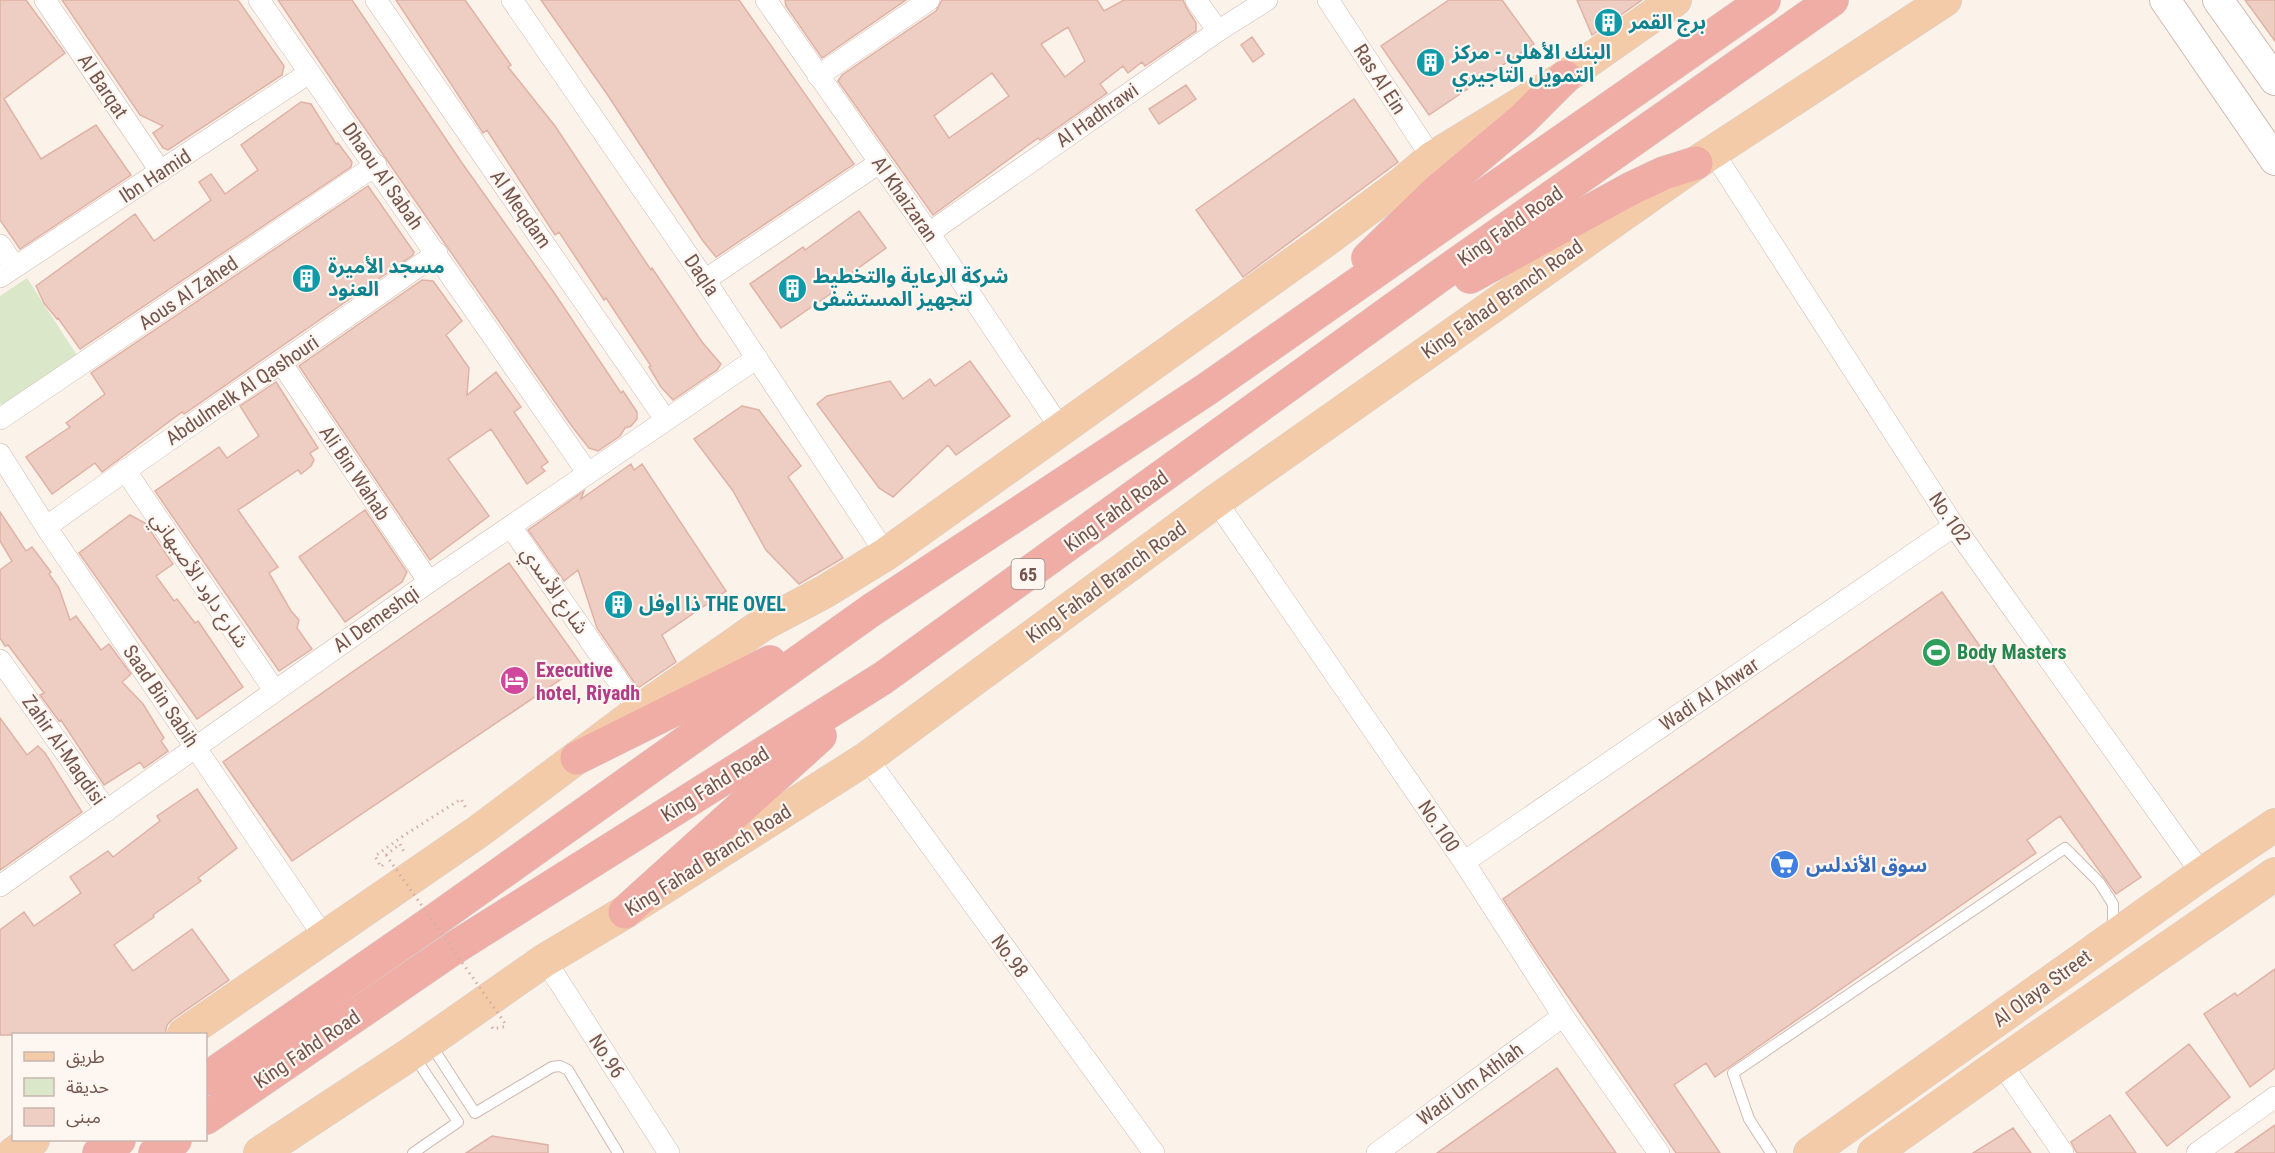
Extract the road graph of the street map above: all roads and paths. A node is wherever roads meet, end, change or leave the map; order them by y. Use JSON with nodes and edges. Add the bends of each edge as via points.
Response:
{"nodes":[{"id":1,"x":45,"y":0,"type":"edge"},
{"id":2,"x":259,"y":0,"type":"edge"},
{"id":3,"x":376,"y":0,"type":"edge"},
{"id":4,"x":512,"y":0,"type":"edge"},
{"id":5,"x":766,"y":0,"type":"edge"},
{"id":6,"x":930,"y":0,"type":"edge"},
{"id":7,"x":1196,"y":0,"type":"edge"},
{"id":8,"x":1267,"y":0,"type":"edge"},
{"id":9,"x":1328,"y":0,"type":"edge"},
{"id":10,"x":1675,"y":0,"type":"edge"},
{"id":11,"x":1764,"y":0,"type":"edge"},
{"id":12,"x":1832,"y":0,"type":"edge"},
{"id":13,"x":1946,"y":0,"type":"edge"},
{"id":14,"x":2165,"y":0,"type":"edge"},
{"id":15,"x":2218,"y":0,"type":"edge"},
{"id":16,"x":1218,"y":31,"type":"junction"},
{"id":17,"x":309,"y":73,"type":"junction"},
{"id":18,"x":818,"y":76,"type":"junction"},
{"id":19,"x":1565,"y":76,"type":"junction"},
{"id":20,"x":2275,"y":80,"type":"edge"},
{"id":21,"x":1705,"y":157,"type":"junction"},
{"id":22,"x":1432,"y":158,"type":"junction"},
{"id":23,"x":2275,"y":160,"type":"edge"},
{"id":24,"x":879,"y":163,"type":"junction"},
{"id":25,"x":376,"y":165,"type":"junction"},
{"id":26,"x":161,"y":172,"type":"junction"},
{"id":27,"x":929,"y":233,"type":"junction"},
{"id":28,"x":0,"y":245,"type":"edge"},
{"id":29,"x":437,"y":254,"type":"junction"},
{"id":30,"x":7,"y":272,"type":"edge"},
{"id":31,"x":705,"y":280,"type":"junction"},
{"id":32,"x":1418,"y":293,"type":"junction"},
{"id":33,"x":1306,"y":320,"type":"junction"},
{"id":34,"x":757,"y":357,"type":"junction"},
{"id":35,"x":282,"y":364,"type":"junction"},
{"id":36,"x":0,"y":419,"type":"edge"},
{"id":37,"x":665,"y":419,"type":"junction"},
{"id":38,"x":1061,"y":429,"type":"junction"},
{"id":39,"x":0,"y":454,"type":"edge"},
{"id":40,"x":125,"y":470,"type":"junction"},
{"id":41,"x":587,"y":472,"type":"junction"},
{"id":42,"x":1216,"y":501,"type":"junction"},
{"id":43,"x":1954,"y":526,"type":"junction"},
{"id":44,"x":46,"y":527,"type":"junction"},
{"id":45,"x":511,"y":527,"type":"junction"},
{"id":46,"x":886,"y":554,"type":"junction"},
{"id":47,"x":429,"y":582,"type":"junction"},
{"id":48,"x":873,"y":609,"type":"junction"},
{"id":49,"x":0,"y":660,"type":"edge"},
{"id":50,"x":883,"y":678,"type":"junction"},
{"id":51,"x":274,"y":690,"type":"junction"},
{"id":52,"x":639,"y":711,"type":"junction"},
{"id":53,"x":196,"y":747,"type":"junction"},
{"id":54,"x":577,"y":758,"type":"junction"},
{"id":55,"x":867,"y":758,"type":"junction"},
{"id":56,"x":106,"y":812,"type":"junction"},
{"id":57,"x":2275,"y":825,"type":"edge"},
{"id":58,"x":480,"y":831,"type":"junction"},
{"id":59,"x":1464,"y":862,"type":"junction"},
{"id":60,"x":2202,"y":874,"type":"junction"},
{"id":61,"x":2275,"y":874,"type":"edge"},
{"id":62,"x":0,"y":886,"type":"edge"},
{"id":63,"x":625,"y":912,"type":"junction"},
{"id":64,"x":324,"y":937,"type":"junction"},
{"id":65,"x":2113,"y":938,"type":"junction"},
{"id":66,"x":545,"y":960,"type":"junction"},
{"id":67,"x":1563,"y":1016,"type":"junction"},
{"id":68,"x":507,"y":1026,"type":"dead end"},
{"id":69,"x":187,"y":1033,"type":"edge"},
{"id":70,"x":421,"y":1047,"type":"junction"},
{"id":71,"x":2001,"y":1063,"type":"junction"},
{"id":72,"x":207,"y":1078,"type":"edge"},
{"id":73,"x":2275,"y":1097,"type":"edge"},
{"id":74,"x":475,"y":1113,"type":"junction"},
{"id":75,"x":207,"y":1117,"type":"edge"},
{"id":76,"x":458,"y":1122,"type":"junction"},
{"id":77,"x":117,"y":1141,"type":"edge"},
{"id":78,"x":173,"y":1141,"type":"edge"},
{"id":79,"x":1822,"y":1145,"type":"edge"},
{"id":80,"x":99,"y":1153,"type":"edge"},
{"id":81,"x":155,"y":1153,"type":"edge"},
{"id":82,"x":260,"y":1153,"type":"edge"},
{"id":83,"x":412,"y":1153,"type":"edge"},
{"id":84,"x":618,"y":1153,"type":"edge"},
{"id":85,"x":669,"y":1153,"type":"edge"},
{"id":86,"x":1154,"y":1153,"type":"edge"},
{"id":87,"x":1377,"y":1153,"type":"edge"},
{"id":88,"x":1659,"y":1153,"type":"edge"},
{"id":89,"x":1771,"y":1153,"type":"edge"},
{"id":90,"x":1874,"y":1153,"type":"edge"},
{"id":91,"x":2063,"y":1153,"type":"edge"},
{"id":92,"x":2197,"y":1153,"type":"edge"}],
"edges":[{"from":1,"to":26,"type":"street","name":"Al Barqat"},
{"from":2,"to":17,"type":"street","name":"Dhaou Al Sabah"},
{"from":3,"to":37,"type":"street","name":"Al Meqdam"},
{"from":4,"to":31,"type":"street","name":"Daqla"},
{"from":5,"to":18,"type":"street","name":"Al Khaizaran"},
{"from":6,"to":18,"type":"street"},
{"from":7,"to":16,"type":"street"},
{"from":8,"to":16,"type":"street","name":"Al Hadhrawi"},
{"from":9,"to":22,"type":"street","name":"Ras Al Ein"},
{"from":10,"to":19,"type":"main road"},
{"from":11,"to":33,"type":"highway","name":"King Fahd Road"},
{"from":12,"to":32,"type":"highway","name":"King Fahd Road","number":"65"},
{"from":13,"to":21,"type":"main road","name":"King Fahad Branch Road"},
{"from":14,"to":23,"type":"street"},
{"from":15,"to":20,"type":"street"},
{"from":16,"to":27,"type":"street","name":"Al Hadhrawi"},
{"from":17,"to":25,"type":"street","name":"Dhaou Al Sabah"},
{"from":17,"to":26,"type":"street","name":"Ibn Hamid"},
{"from":18,"to":24,"type":"street","name":"Al Khaizaran"},
{"from":19,"to":22,"type":"main road"},
{"from":19,"to":33,"type":"highway","via":[[1522,120],[1415,212]]},
{"from":21,"to":32,"type":"highway","via":[[1630,189],[1438,294]]},
{"from":21,"to":42,"type":"main road","name":"King Fahad Branch Road"},
{"from":21,"to":43,"type":"street","name":"No.102"},
{"from":22,"to":38,"type":"main road","via":[[1322,243]]},
{"from":24,"to":27,"type":"street","name":"Al Khaizaran"},
{"from":24,"to":31,"type":"street"},
{"from":25,"to":29,"type":"street","name":"Dhaou Al Sabah"},
{"from":25,"to":36,"type":"street","name":"Aous Al Zahed"},
{"from":26,"to":30,"type":"street","name":"Ibn Hamid"},
{"from":27,"to":38,"type":"street","name":"Al Khaizaran"},
{"from":28,"to":30,"type":"street"},
{"from":29,"to":35,"type":"street","name":"Abdulmelk Al Qashouri"},
{"from":29,"to":41,"type":"street","name":"Dhaou Al Sabah"},
{"from":31,"to":34,"type":"street","name":"Daqla"},
{"from":32,"to":50,"type":"highway","name":"King Fahd Road","number":"65"},
{"from":33,"to":48,"type":"highway","name":"King Fahd Road"},
{"from":34,"to":37,"type":"street","name":"Al Demeshqi"},
{"from":34,"to":46,"type":"street","name":"Daqla"},
{"from":35,"to":40,"type":"street","name":"Abdulmelk Al Qashouri"},
{"from":35,"to":47,"type":"street","name":"Ali Bin Wahab"},
{"from":37,"to":41,"type":"street","name":"Al Demeshqi"},
{"from":38,"to":46,"type":"main road"},
{"from":39,"to":44,"type":"street","name":"Saad Bin Sabih"},
{"from":40,"to":44,"type":"street","name":"Abdulmelk Al Qashouri"},
{"from":40,"to":51,"type":"street","name":"شارع داود الأصبهاني"},
{"from":41,"to":45,"type":"street","name":"Al Demeshqi"},
{"from":42,"to":55,"type":"main road","name":"King Fahad Branch Road"},
{"from":42,"to":59,"type":"street","name":"No.100"},
{"from":43,"to":59,"type":"street","name":"Wadi Al Ahwar"},
{"from":43,"to":60,"type":"street","name":"No.102"},
{"from":44,"to":53,"type":"street","name":"Saad Bin Sabih"},
{"from":45,"to":47,"type":"street","name":"Al Demeshqi"},
{"from":45,"to":52,"type":"street","name":"شارع الأسدي"},
{"from":46,"to":52,"type":"main road","via":[[762,625]]},
{"from":47,"to":51,"type":"street","name":"Al Demeshqi"},
{"from":48,"to":54,"type":"highway"},
{"from":48,"to":72,"type":"highway","name":"King Fahd Road"},
{"from":49,"to":56,"type":"street","name":"Zahir Al-Maqdisi"},
{"from":50,"to":63,"type":"highway"},
{"from":50,"to":75,"type":"highway","name":"King Fahd Road","number":"65","via":[[454,948]]},
{"from":51,"to":53,"type":"street","name":"Al Demeshqi"},
{"from":52,"to":54,"type":"main road"},
{"from":53,"to":56,"type":"street","name":"Al Demeshqi"},
{"from":53,"to":64,"type":"street","name":"Saad Bin Sabih"},
{"from":54,"to":58,"type":"main road"},
{"from":55,"to":63,"type":"main road","name":"King Fahad Branch Road"},
{"from":55,"to":86,"type":"street","name":"No.98"},
{"from":56,"to":62,"type":"street","name":"Al Demeshqi"},
{"from":57,"to":60,"type":"main road","name":"Al Olaya Street"},
{"from":58,"to":64,"type":"main road"},
{"from":58,"to":68,"type":"path","bridge":true,"via":[[461,799],[375,856],[381,867],[405,852],[400,844],[386,855]]},
{"from":59,"to":67,"type":"street","name":"No.100"},
{"from":60,"to":65,"type":"main road","name":"Al Olaya Street"},
{"from":61,"to":71,"type":"main road","name":"Al Olaya Street"},
{"from":63,"to":66,"type":"main road","name":"King Fahad Branch Road"},
{"from":64,"to":69,"type":"main road"},
{"from":65,"to":79,"type":"main road","name":"Al Olaya Street"},
{"from":65,"to":89,"type":"lane","via":[[2113,904],[2099,882],[2065,848],[1733,1073],[1749,1119]]},
{"from":66,"to":70,"type":"main road","name":"King Fahad Branch Road"},
{"from":66,"to":85,"type":"street","name":"No.96"},
{"from":67,"to":87,"type":"street","name":"Wadi Um Athlah"},
{"from":67,"to":88,"type":"street","name":"No.100"},
{"from":70,"to":74,"type":"lane"},
{"from":70,"to":76,"type":"lane"},
{"from":70,"to":82,"type":"main road","name":"King Fahad Branch Road"},
{"from":71,"to":90,"type":"main road","name":"Al Olaya Street"},
{"from":71,"to":91,"type":"street"},
{"from":73,"to":92,"type":"street"},
{"from":74,"to":76,"type":"lane"},
{"from":74,"to":84,"type":"lane","via":[[543,1071],[560,1066],[574,1077]]},
{"from":76,"to":83,"type":"lane"},
{"from":77,"to":80,"type":"highway"},
{"from":78,"to":81,"type":"highway"},
{"from":79,"to":90,"type":"main road","via":[[1893,1110],[1902,1115],[1905,1126]]}]}
